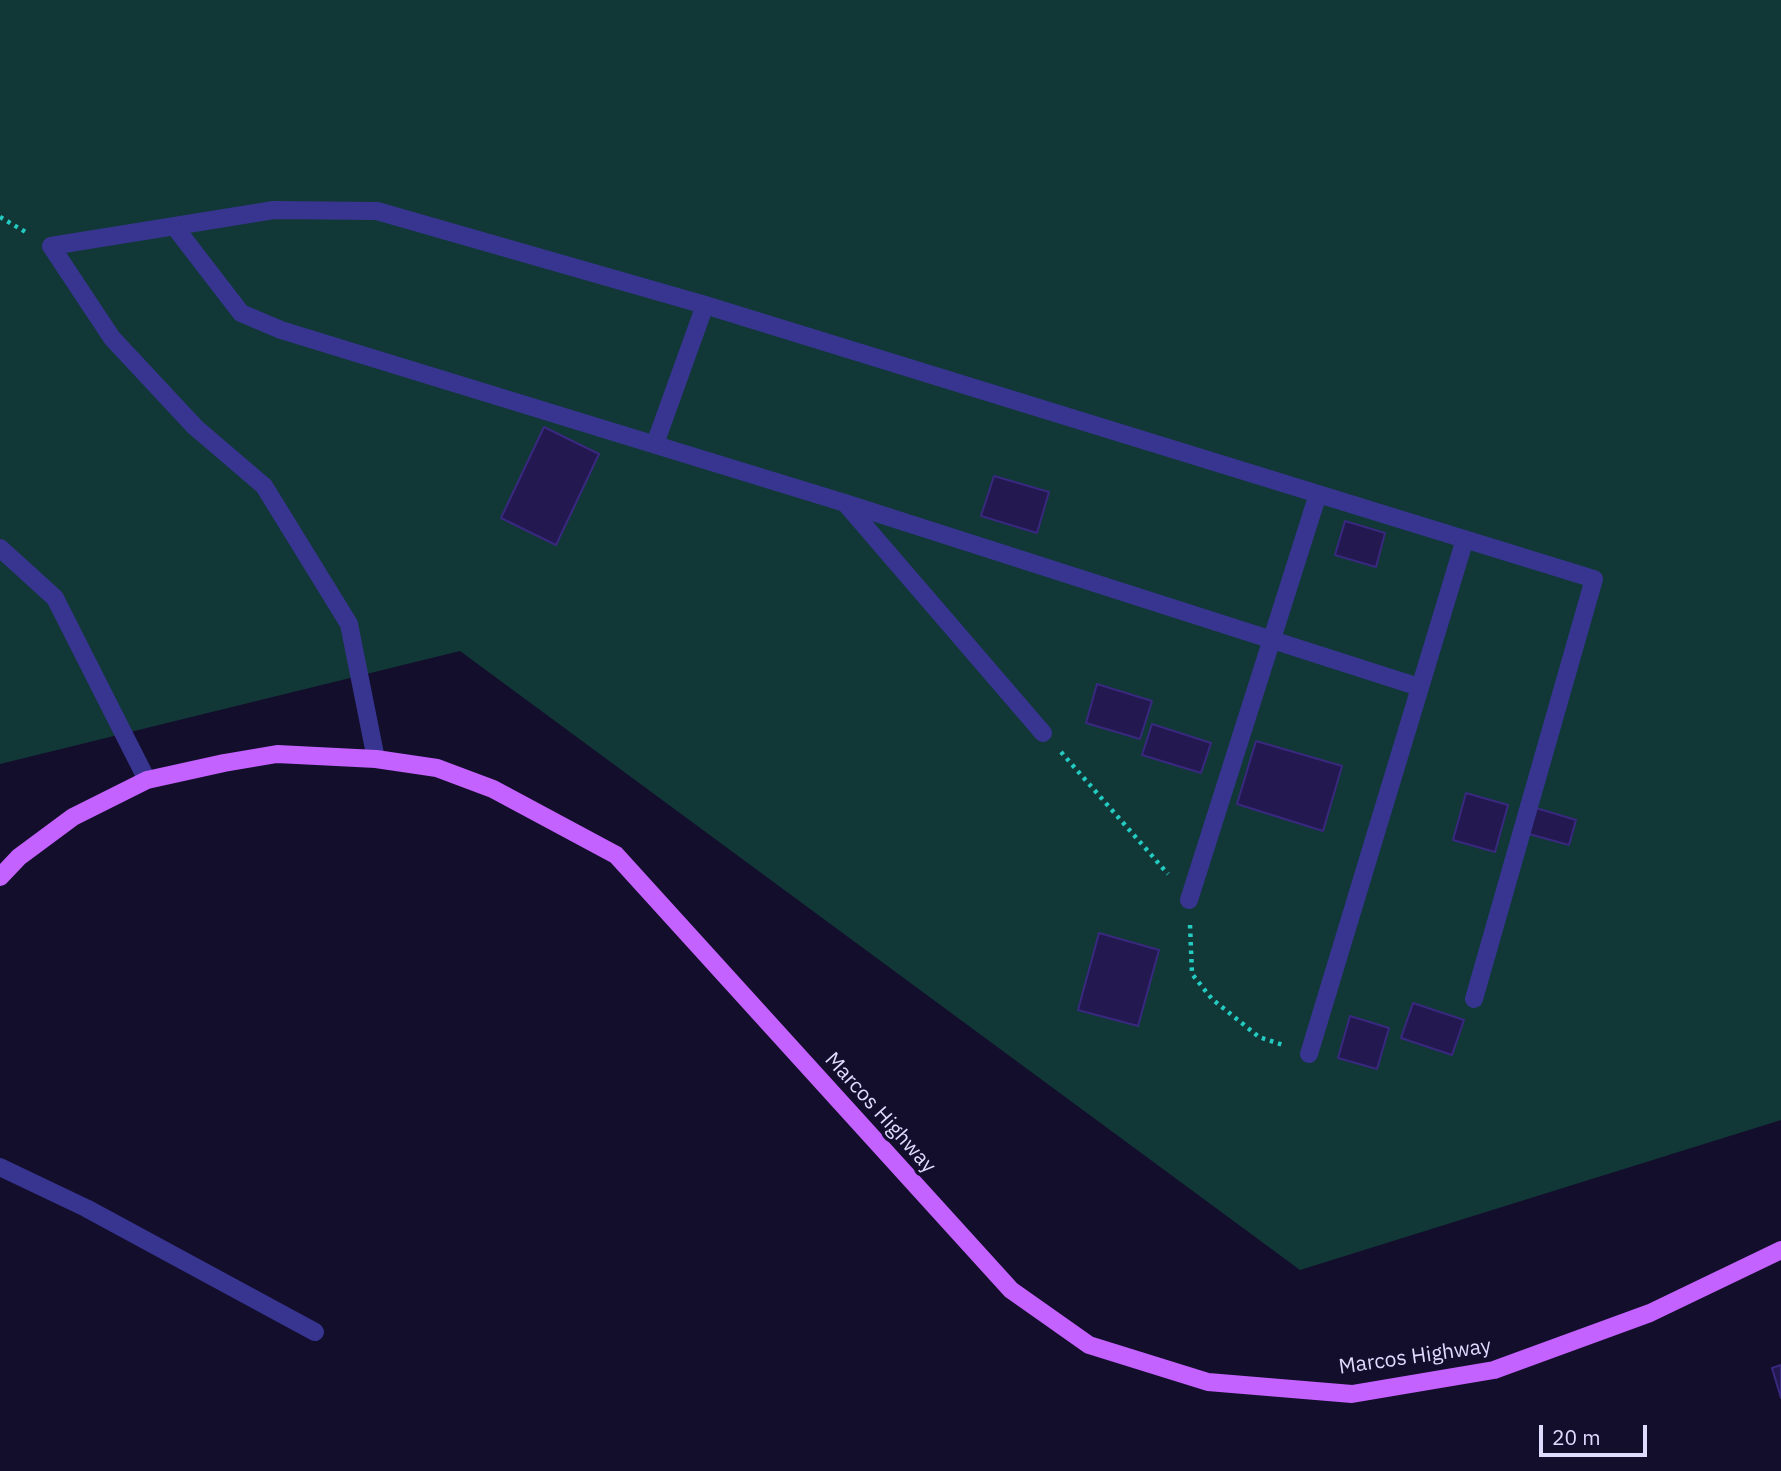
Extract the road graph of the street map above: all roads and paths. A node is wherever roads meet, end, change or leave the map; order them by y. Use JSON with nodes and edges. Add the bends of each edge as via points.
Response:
{"nodes":[{"id":1,"x":174,"y":226,"type":"junction"},
{"id":2,"x":705,"y":305,"type":"junction"},
{"id":3,"x":654,"y":444,"type":"junction"},
{"id":4,"x":1318,"y":494,"type":"junction"},
{"id":5,"x":845,"y":503,"type":"junction"},
{"id":6,"x":1465,"y":539,"type":"junction"},
{"id":7,"x":0,"y":548,"type":"edge"},
{"id":8,"x":1272,"y":642,"type":"junction"},
{"id":9,"x":1419,"y":687,"type":"junction"},
{"id":10,"x":1043,"y":733,"type":"dead end"},
{"id":11,"x":376,"y":759,"type":"junction"},
{"id":12,"x":147,"y":779,"type":"junction"},
{"id":13,"x":0,"y":877,"type":"edge"},
{"id":14,"x":1189,"y":900,"type":"dead end"},
{"id":15,"x":1474,"y":999,"type":"dead end"},
{"id":16,"x":1309,"y":1054,"type":"dead end"},
{"id":17,"x":0,"y":1167,"type":"edge"},
{"id":18,"x":1781,"y":1250,"type":"edge"},
{"id":19,"x":315,"y":1332,"type":"dead end"}],
"edges":[{"from":1,"to":2,"type":"street","via":[[274,210],[377,211]]},
{"from":1,"to":3,"type":"street","via":[[241,313],[281,330]]},
{"from":1,"to":11,"type":"street","via":[[51,246],[112,338],[195,427],[264,486],[291,528],[349,624]]},
{"from":2,"to":3,"type":"street"},
{"from":2,"to":4,"type":"street"},
{"from":3,"to":5,"type":"street"},
{"from":4,"to":6,"type":"street"},
{"from":4,"to":8,"type":"street"},
{"from":5,"to":8,"type":"street"},
{"from":5,"to":10,"type":"street"},
{"from":6,"to":9,"type":"street"},
{"from":6,"to":15,"type":"street","via":[[1594,579]]},
{"from":7,"to":12,"type":"street","via":[[55,598]]},
{"from":8,"to":9,"type":"street"},
{"from":8,"to":14,"type":"street"},
{"from":9,"to":16,"type":"street"},
{"from":11,"to":12,"type":"main road","name":"Marcos Highway","via":[[277,754]]},
{"from":11,"to":18,"type":"main road","name":"Marcos Highway","via":[[437,768],[494,789],[616,855],[1011,1290],[1089,1345],[1208,1382],[1352,1394],[1494,1370],[1650,1313]]},
{"from":12,"to":13,"type":"main road","name":"Marcos Highway","via":[[73,817]]},
{"from":17,"to":19,"type":"street","via":[[86,1208]]}]}
